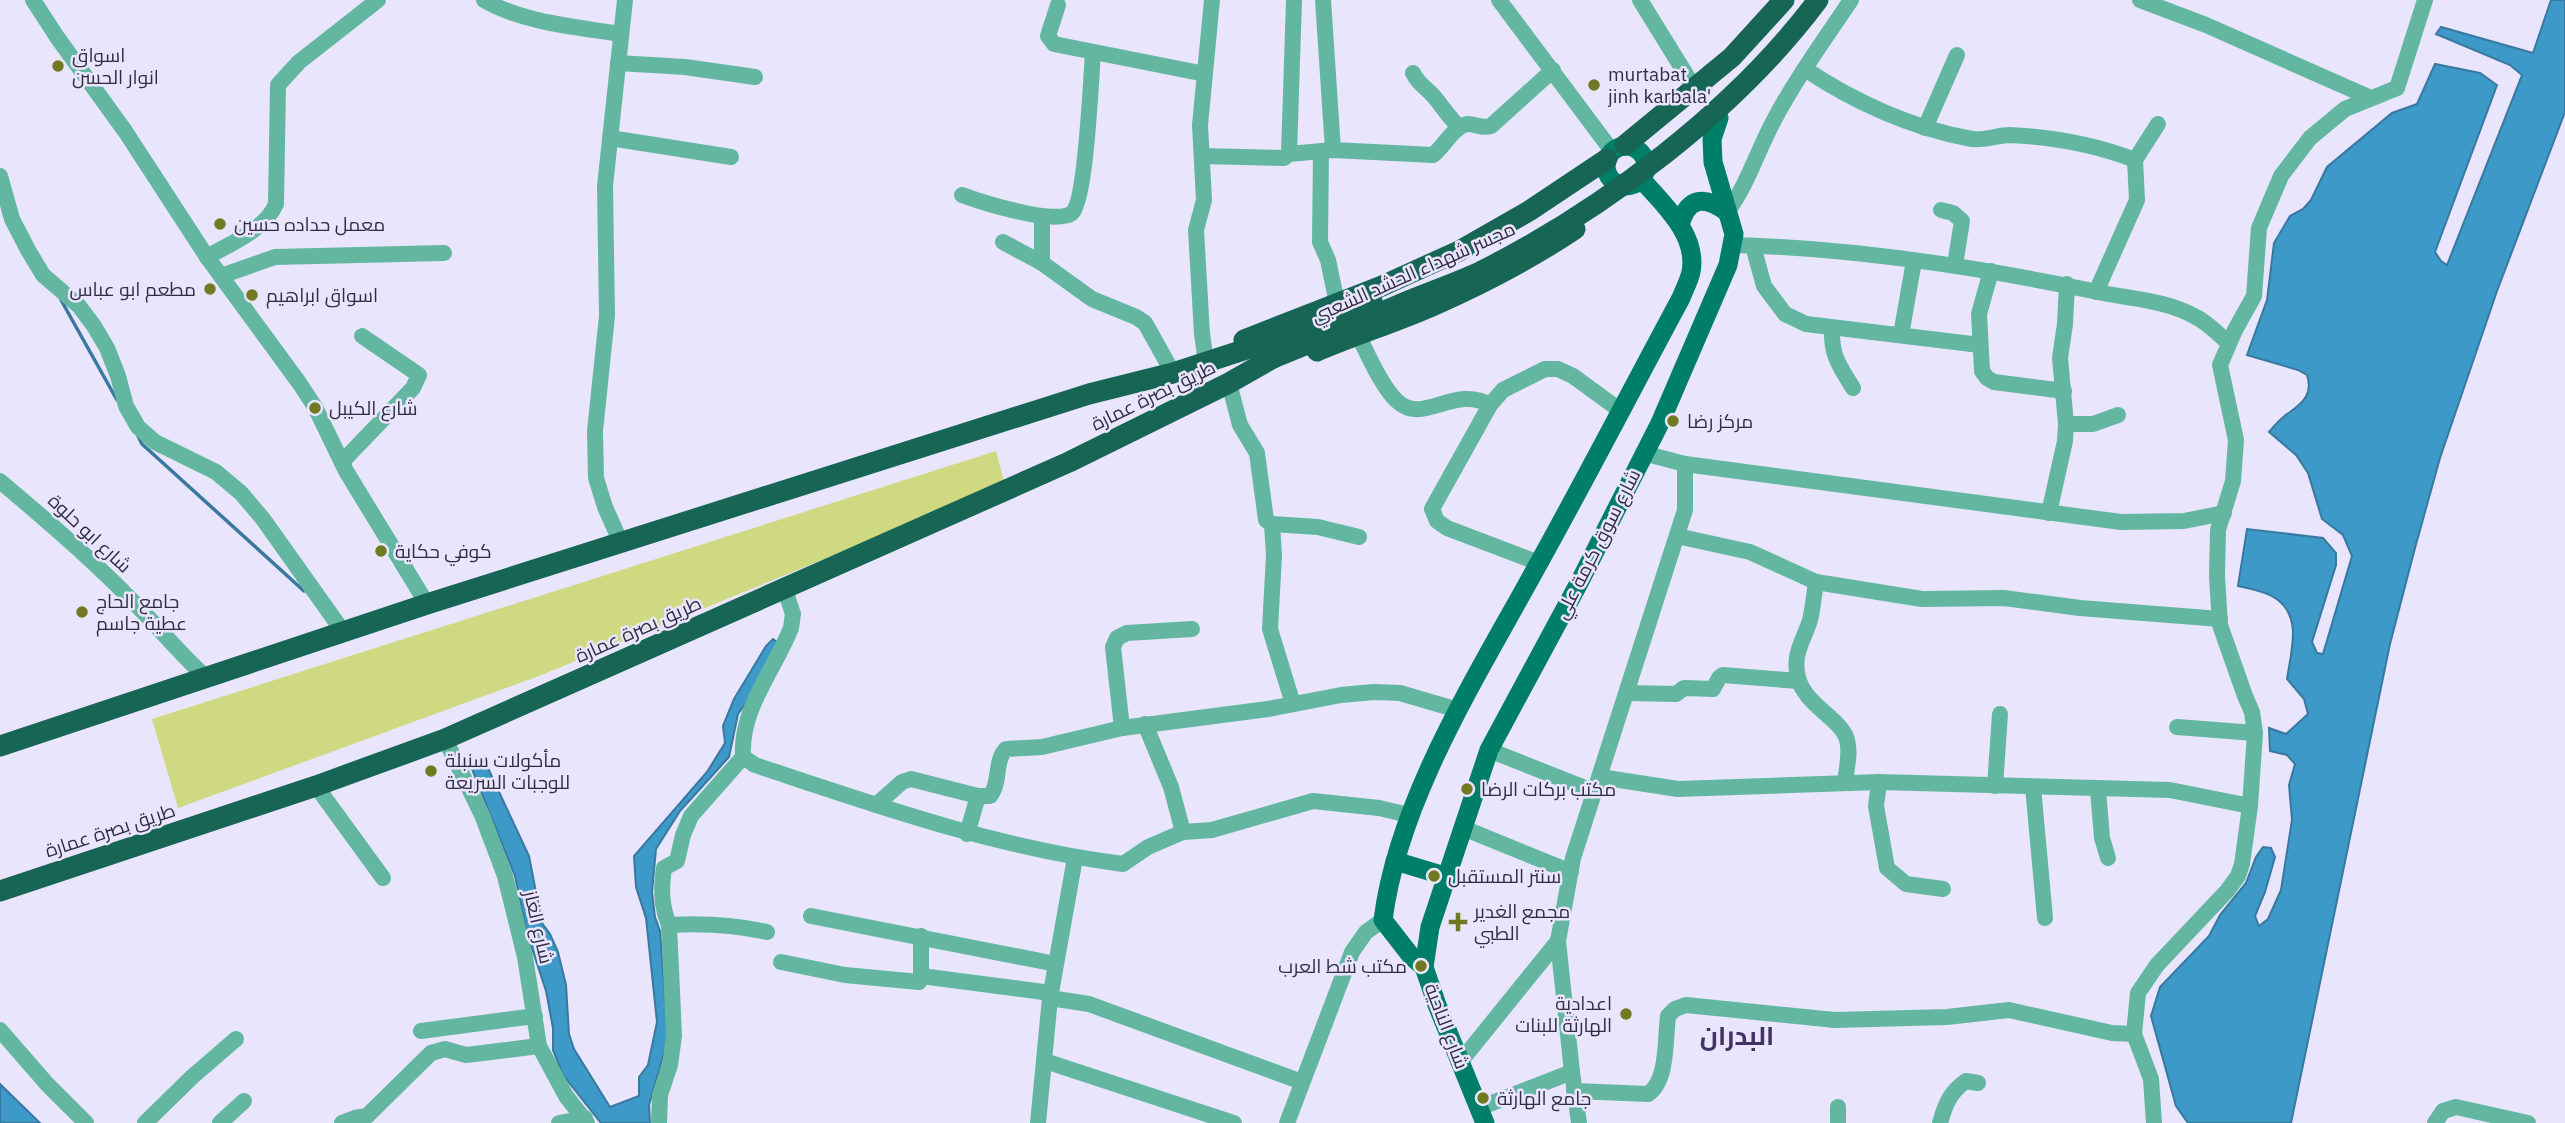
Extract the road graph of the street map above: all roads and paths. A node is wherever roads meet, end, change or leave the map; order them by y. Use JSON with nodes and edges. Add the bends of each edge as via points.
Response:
{"nodes":[{"id":1,"x":33,"y":0,"type":"edge"},
{"id":2,"x":378,"y":0,"type":"edge"},
{"id":3,"x":484,"y":0,"type":"edge"},
{"id":4,"x":625,"y":0,"type":"edge"},
{"id":5,"x":1212,"y":0,"type":"edge"},
{"id":6,"x":1294,"y":0,"type":"edge"},
{"id":7,"x":1323,"y":0,"type":"edge"},
{"id":8,"x":1499,"y":0,"type":"edge"},
{"id":9,"x":1640,"y":0,"type":"edge"},
{"id":10,"x":1784,"y":0,"type":"edge"},
{"id":11,"x":1801,"y":0,"type":"edge"},
{"id":12,"x":1818,"y":0,"type":"edge"},
{"id":13,"x":1831,"y":0,"type":"edge"},
{"id":14,"x":1851,"y":0,"type":"edge"},
{"id":15,"x":2140,"y":0,"type":"edge"},
{"id":16,"x":2426,"y":0,"type":"edge"},
{"id":17,"x":1058,"y":5,"type":"dead end"},
{"id":18,"x":621,"y":34,"type":"junction"},
{"id":19,"x":1093,"y":52,"type":"junction"},
{"id":20,"x":1957,"y":55,"type":"dead end"},
{"id":21,"x":618,"y":63,"type":"junction"},
{"id":22,"x":1805,"y":69,"type":"junction"},
{"id":23,"x":1553,"y":70,"type":"junction"},
{"id":24,"x":1413,"y":73,"type":"dead end"},
{"id":25,"x":1205,"y":74,"type":"junction"},
{"id":26,"x":755,"y":77,"type":"dead end"},
{"id":27,"x":1695,"y":89,"type":"junction"},
{"id":28,"x":2371,"y":98,"type":"junction"},
{"id":29,"x":1678,"y":103,"type":"junction"},
{"id":30,"x":1719,"y":118,"type":"junction"},
{"id":31,"x":2158,"y":124,"type":"dead end"},
{"id":32,"x":1459,"y":127,"type":"junction"},
{"id":33,"x":1926,"y":128,"type":"junction"},
{"id":34,"x":1702,"y":132,"type":"junction"},
{"id":35,"x":610,"y":138,"type":"junction"},
{"id":36,"x":1327,"y":151,"type":"junction"},
{"id":37,"x":1615,"y":152,"type":"junction"},
{"id":38,"x":1290,"y":154,"type":"junction"},
{"id":39,"x":1202,"y":156,"type":"junction"},
{"id":40,"x":732,"y":157,"type":"dead end"},
{"id":41,"x":2136,"y":160,"type":"junction"},
{"id":42,"x":0,"y":176,"type":"edge"},
{"id":43,"x":1638,"y":180,"type":"junction"},
{"id":44,"x":962,"y":195,"type":"dead end"},
{"id":45,"x":1941,"y":211,"type":"dead end"},
{"id":46,"x":1727,"y":212,"type":"junction"},
{"id":47,"x":1042,"y":217,"type":"junction"},
{"id":48,"x":1680,"y":225,"type":"junction"},
{"id":49,"x":1003,"y":242,"type":"dead end"},
{"id":50,"x":1732,"y":245,"type":"junction"},
{"id":51,"x":1753,"y":246,"type":"junction"},
{"id":52,"x":444,"y":253,"type":"dead end"},
{"id":53,"x":207,"y":257,"type":"junction"},
{"id":54,"x":1914,"y":261,"type":"junction"},
{"id":55,"x":1041,"y":263,"type":"junction"},
{"id":56,"x":1955,"y":265,"type":"junction"},
{"id":57,"x":1991,"y":271,"type":"junction"},
{"id":58,"x":221,"y":276,"type":"junction"},
{"id":59,"x":2067,"y":284,"type":"junction"},
{"id":60,"x":2096,"y":292,"type":"junction"},
{"id":61,"x":1337,"y":303,"type":"junction"},
{"id":62,"x":1832,"y":328,"type":"junction"},
{"id":63,"x":1358,"y":335,"type":"junction"},
{"id":64,"x":1901,"y":335,"type":"junction"},
{"id":65,"x":362,"y":336,"type":"dead end"},
{"id":66,"x":2230,"y":343,"type":"junction"},
{"id":67,"x":1980,"y":345,"type":"junction"},
{"id":68,"x":1269,"y":351,"type":"junction"},
{"id":69,"x":1206,"y":362,"type":"junction"},
{"id":70,"x":1173,"y":373,"type":"junction"},
{"id":71,"x":1229,"y":383,"type":"junction"},
{"id":72,"x":1853,"y":388,"type":"dead end"},
{"id":73,"x":2064,"y":391,"type":"junction"},
{"id":74,"x":1490,"y":405,"type":"junction"},
{"id":75,"x":1621,"y":411,"type":"junction"},
{"id":76,"x":2118,"y":415,"type":"dead end"},
{"id":77,"x":2066,"y":424,"type":"junction"},
{"id":78,"x":1643,"y":453,"type":"junction"},
{"id":79,"x":342,"y":462,"type":"junction"},
{"id":80,"x":1685,"y":464,"type":"junction"},
{"id":81,"x":0,"y":481,"type":"edge"},
{"id":82,"x":2049,"y":513,"type":"junction"},
{"id":83,"x":2224,"y":513,"type":"junction"},
{"id":84,"x":1272,"y":524,"type":"junction"},
{"id":85,"x":1676,"y":536,"type":"junction"},
{"id":86,"x":1359,"y":537,"type":"dead end"},
{"id":87,"x":621,"y":542,"type":"junction"},
{"id":88,"x":1539,"y":564,"type":"junction"},
{"id":89,"x":1816,"y":582,"type":"junction"},
{"id":90,"x":785,"y":590,"type":"junction"},
{"id":91,"x":427,"y":604,"type":"junction"},
{"id":92,"x":2220,"y":619,"type":"junction"},
{"id":93,"x":1192,"y":629,"type":"dead end"},
{"id":94,"x":344,"y":633,"type":"junction"},
{"id":95,"x":207,"y":677,"type":"junction"},
{"id":96,"x":1798,"y":681,"type":"junction"},
{"id":97,"x":1627,"y":693,"type":"junction"},
{"id":98,"x":1293,"y":705,"type":"junction"},
{"id":99,"x":1458,"y":710,"type":"junction"},
{"id":100,"x":2000,"y":714,"type":"dead end"},
{"id":101,"x":1145,"y":724,"type":"junction"},
{"id":102,"x":1122,"y":727,"type":"junction"},
{"id":103,"x":2177,"y":727,"type":"dead end"},
{"id":104,"x":2255,"y":733,"type":"junction"},
{"id":105,"x":445,"y":739,"type":"junction"},
{"id":106,"x":0,"y":746,"type":"edge"},
{"id":107,"x":1489,"y":750,"type":"junction"},
{"id":108,"x":743,"y":757,"type":"junction"},
{"id":109,"x":1879,"y":782,"type":"junction"},
{"id":110,"x":1845,"y":783,"type":"junction"},
{"id":111,"x":1598,"y":784,"type":"junction"},
{"id":112,"x":316,"y":786,"type":"junction"},
{"id":113,"x":1995,"y":786,"type":"junction"},
{"id":114,"x":2033,"y":787,"type":"junction"},
{"id":115,"x":2098,"y":789,"type":"junction"},
{"id":116,"x":978,"y":796,"type":"junction"},
{"id":117,"x":876,"y":805,"type":"junction"},
{"id":118,"x":2250,"y":806,"type":"junction"},
{"id":119,"x":1409,"y":815,"type":"junction"},
{"id":120,"x":1463,"y":828,"type":"junction"},
{"id":121,"x":1183,"y":832,"type":"junction"},
{"id":122,"x":967,"y":834,"type":"junction"},
{"id":123,"x":1075,"y":858,"type":"junction"},
{"id":124,"x":2108,"y":858,"type":"dead end"},
{"id":125,"x":1395,"y":861,"type":"junction"},
{"id":126,"x":1571,"y":872,"type":"junction"},
{"id":127,"x":1445,"y":876,"type":"junction"},
{"id":128,"x":383,"y":878,"type":"dead end"},
{"id":129,"x":1943,"y":889,"type":"dead end"},
{"id":130,"x":0,"y":891,"type":"edge"},
{"id":131,"x":811,"y":916,"type":"dead end"},
{"id":132,"x":2045,"y":918,"type":"dead end"},
{"id":133,"x":1383,"y":920,"type":"junction"},
{"id":134,"x":669,"y":925,"type":"junction"},
{"id":135,"x":1430,"y":927,"type":"junction"},
{"id":136,"x":767,"y":932,"type":"dead end"},
{"id":137,"x":921,"y":936,"type":"junction"},
{"id":138,"x":1395,"y":936,"type":"junction"},
{"id":139,"x":1558,"y":941,"type":"junction"},
{"id":140,"x":781,"y":962,"type":"dead end"},
{"id":141,"x":1056,"y":964,"type":"junction"},
{"id":142,"x":1424,"y":967,"type":"junction"},
{"id":143,"x":921,"y":976,"type":"junction"},
{"id":144,"x":1050,"y":995,"type":"junction"},
{"id":145,"x":535,"y":1016,"type":"junction"},
{"id":146,"x":0,"y":1030,"type":"edge"},
{"id":147,"x":421,"y":1031,"type":"dead end"},
{"id":148,"x":2134,"y":1034,"type":"junction"},
{"id":149,"x":236,"y":1039,"type":"dead end"},
{"id":150,"x":540,"y":1045,"type":"junction"},
{"id":151,"x":1045,"y":1061,"type":"junction"},
{"id":152,"x":1461,"y":1061,"type":"junction"},
{"id":153,"x":1572,"y":1072,"type":"junction"},
{"id":154,"x":1302,"y":1082,"type":"junction"},
{"id":155,"x":1978,"y":1083,"type":"dead end"},
{"id":156,"x":1574,"y":1091,"type":"junction"},
{"id":157,"x":244,"y":1101,"type":"dead end"},
{"id":158,"x":1482,"y":1115,"type":"edge"},
{"id":159,"x":370,"y":1120,"type":"edge"},
{"id":160,"x":586,"y":1121,"type":"edge"},
{"id":161,"x":2150,"y":1122,"type":"edge"},
{"id":162,"x":86,"y":1123,"type":"edge"},
{"id":163,"x":145,"y":1123,"type":"edge"},
{"id":164,"x":220,"y":1123,"type":"edge"},
{"id":165,"x":342,"y":1123,"type":"edge"},
{"id":166,"x":559,"y":1123,"type":"edge"},
{"id":167,"x":659,"y":1123,"type":"edge"},
{"id":168,"x":1038,"y":1123,"type":"edge"},
{"id":169,"x":1234,"y":1123,"type":"edge"},
{"id":170,"x":1287,"y":1123,"type":"edge"},
{"id":171,"x":1579,"y":1123,"type":"edge"},
{"id":172,"x":1940,"y":1123,"type":"edge"},
{"id":173,"x":2435,"y":1123,"type":"edge"},
{"id":174,"x":2528,"y":1123,"type":"edge"}],
"edges":[{"from":1,"to":53,"type":"street"},
{"from":2,"to":53,"type":"street","via":[[299,62],[278,85],[276,204],[258,227]]},
{"from":3,"to":18,"type":"street","via":[[510,12]]},
{"from":4,"to":18,"type":"street"},
{"from":5,"to":25,"type":"street"},
{"from":6,"to":38,"type":"street"},
{"from":7,"to":36,"type":"street"},
{"from":8,"to":23,"type":"street"},
{"from":9,"to":27,"type":"street"},
{"from":10,"to":27,"type":"highway"},
{"from":11,"to":68,"type":"highway","bridge":true,"via":[[1690,115],[1573,205],[1430,280]]},
{"from":12,"to":68,"type":"highway","name":"مجسر شهداء الحشد الشعبي","bridge":true,"via":[[1767,59],[1694,129],[1580,216],[1477,273]]},
{"from":13,"to":30,"type":"highway","via":[[1769,72]]},
{"from":14,"to":22,"type":"street"},
{"from":15,"to":28,"type":"street"},
{"from":16,"to":28,"type":"street","via":[[2397,88]]},
{"from":17,"to":19,"type":"street","via":[[1050,40]]},
{"from":18,"to":21,"type":"street"},
{"from":19,"to":25,"type":"street"},
{"from":19,"to":47,"type":"street","via":[[1084,167],[1076,206],[1065,216]]},
{"from":20,"to":33,"type":"street"},
{"from":21,"to":26,"type":"street"},
{"from":21,"to":35,"type":"street"},
{"from":22,"to":33,"type":"street"},
{"from":22,"to":46,"type":"street"},
{"from":23,"to":32,"type":"street","via":[[1491,126]]},
{"from":23,"to":37,"type":"street"},
{"from":24,"to":32,"type":"street"},
{"from":25,"to":39,"type":"street"},
{"from":27,"to":29,"type":"highway"},
{"from":28,"to":66,"type":"street","via":[[2346,109],[2310,138],[2281,176],[2259,228],[2254,296]]},
{"from":29,"to":34,"type":"highway","via":[[1678,123],[1689,132]]},
{"from":29,"to":37,"type":"highway"},
{"from":30,"to":34,"type":"highway"},
{"from":30,"to":46,"type":"main road","name":"شارع سوق كرمة علي","via":[[1712,139],[1713,162]]},
{"from":31,"to":41,"type":"street"},
{"from":32,"to":36,"type":"street","via":[[1433,155]]},
{"from":33,"to":41,"type":"street","via":[[1976,139],[2008,135],[2074,143]]},
{"from":34,"to":43,"type":"highway"},
{"from":35,"to":40,"type":"street"},
{"from":35,"to":87,"type":"street","via":[[605,186],[607,316],[594,431],[597,478]]},
{"from":36,"to":38,"type":"street"},
{"from":36,"to":61,"type":"street","via":[[1320,242]]},
{"from":37,"to":43,"type":"main road","via":[[1640,151],[1647,165]]},
{"from":37,"to":43,"type":"main road","via":[[1608,174],[1619,185]]},
{"from":37,"to":61,"type":"highway","via":[[1529,211],[1459,251]]},
{"from":38,"to":39,"type":"street","via":[[1284,158]]},
{"from":39,"to":69,"type":"street","via":[[1204,200],[1196,229]]},
{"from":41,"to":60,"type":"street","via":[[2137,200]]},
{"from":42,"to":94,"type":"street","via":[[12,219],[28,250],[43,275],[79,306],[94,326],[138,427],[155,442],[216,472],[241,492]]},
{"from":43,"to":48,"type":"main road"},
{"from":43,"to":63,"type":"highway","via":[[1541,251],[1430,307]]},
{"from":44,"to":47,"type":"street"},
{"from":45,"to":56,"type":"street","via":[[1962,221]]},
{"from":46,"to":48,"type":"main road","via":[[1714,202],[1700,201],[1689,205]]},
{"from":46,"to":50,"type":"main road","name":"شارع سوق كرمة علي","via":[[1734,234]]},
{"from":47,"to":55,"type":"street"},
{"from":48,"to":75,"type":"main road","via":[[1691,245],[1691,272]]},
{"from":49,"to":55,"type":"street"},
{"from":50,"to":51,"type":"street"},
{"from":50,"to":78,"type":"main road","name":"شارع سوق كرمة علي","via":[[1708,315]]},
{"from":51,"to":54,"type":"street"},
{"from":51,"to":62,"type":"street","via":[[1764,286],[1785,314],[1806,324]]},
{"from":52,"to":58,"type":"street","via":[[275,257]]},
{"from":53,"to":58,"type":"street"},
{"from":54,"to":56,"type":"street"},
{"from":54,"to":64,"type":"street"},
{"from":55,"to":70,"type":"street","via":[[1092,299],[1145,323]]},
{"from":56,"to":57,"type":"street"},
{"from":57,"to":59,"type":"street"},
{"from":57,"to":67,"type":"street","via":[[1979,314]]},
{"from":58,"to":79,"type":"street","via":[[315,407]]},
{"from":59,"to":60,"type":"street"},
{"from":59,"to":73,"type":"street","via":[[2060,358]]},
{"from":60,"to":66,"type":"street","via":[[2160,303],[2196,317]]},
{"from":61,"to":69,"type":"highway","via":[[1220,348]]},
{"from":62,"to":64,"type":"street"},
{"from":62,"to":72,"type":"street","via":[[1831,348]]},
{"from":63,"to":71,"type":"highway"},
{"from":63,"to":74,"type":"street","via":[[1398,402],[1426,409],[1466,397]]},
{"from":64,"to":67,"type":"street"},
{"from":65,"to":79,"type":"street","via":[[419,375],[413,388]]},
{"from":66,"to":83,"type":"street","via":[[2220,365],[2236,440],[2233,481]]},
{"from":67,"to":73,"type":"street","via":[[1986,378]]},
{"from":68,"to":69,"type":"highway","name":"طريق بصرة عمارة"},
{"from":68,"to":71,"type":"highway","name":"طريق بصرة عمارة"},
{"from":69,"to":70,"type":"highway","name":"طريق بصرة عمارة"},
{"from":70,"to":87,"type":"highway","name":"طريق بصرة عمارة","via":[[1089,394]]},
{"from":71,"to":84,"type":"street","via":[[1240,425],[1258,453],[1264,513]]},
{"from":71,"to":90,"type":"highway","name":"طريق بصرة عمارة","via":[[1069,462]]},
{"from":73,"to":77,"type":"street"},
{"from":74,"to":75,"type":"street","via":[[1503,390],[1545,369],[1558,369]]},
{"from":74,"to":88,"type":"street","via":[[1432,509],[1437,521],[1447,528]]},
{"from":75,"to":88,"type":"main road"},
{"from":76,"to":77,"type":"street","via":[[2093,424]]},
{"from":77,"to":82,"type":"street"},
{"from":78,"to":80,"type":"street"},
{"from":78,"to":107,"type":"main road","name":"شارع سوق كرمة علي"},
{"from":79,"to":91,"type":"street"},
{"from":80,"to":82,"type":"street"},
{"from":80,"to":85,"type":"street","via":[[1685,510]]},
{"from":81,"to":95,"type":"street","name":"شارع ابو حلوة","via":[[74,546]]},
{"from":82,"to":83,"type":"street","via":[[2121,522],[2184,521]]},
{"from":83,"to":92,"type":"street","via":[[2217,550]]},
{"from":84,"to":86,"type":"street","via":[[1318,527]]},
{"from":84,"to":98,"type":"street","via":[[1270,629]]},
{"from":85,"to":89,"type":"street","via":[[1750,552]]},
{"from":85,"to":97,"type":"street"},
{"from":87,"to":91,"type":"highway","name":"طريق بصرة عمارة"},
{"from":88,"to":99,"type":"main road"},
{"from":89,"to":92,"type":"street","via":[[1922,599],[2004,598]]},
{"from":89,"to":96,"type":"street","via":[[1809,623],[1801,638]]},
{"from":90,"to":105,"type":"highway","name":"طريق بصرة عمارة"},
{"from":90,"to":108,"type":"street","via":[[793,614],[791,628],[748,713]]},
{"from":91,"to":94,"type":"highway","name":"طريق بصرة عمارة"},
{"from":92,"to":104,"type":"street"},
{"from":93,"to":102,"type":"street","via":[[1127,633],[1117,638],[1113,647]]},
{"from":94,"to":95,"type":"highway","name":"طريق بصرة عمارة"},
{"from":95,"to":106,"type":"highway","name":"طريق بصرة عمارة"},
{"from":96,"to":97,"type":"street","via":[[1723,675],[1713,689]]},
{"from":96,"to":110,"type":"street","via":[[1804,693],[1845,733],[1849,744]]},
{"from":97,"to":111,"type":"street"},
{"from":98,"to":99,"type":"street","via":[[1374,692],[1400,693]]},
{"from":98,"to":101,"type":"street"},
{"from":99,"to":119,"type":"main road"},
{"from":100,"to":113,"type":"street"},
{"from":101,"to":102,"type":"street"},
{"from":101,"to":121,"type":"street","via":[[1171,787]]},
{"from":102,"to":116,"type":"street","via":[[1042,747],[1006,749],[1001,754],[996,789],[990,796]]},
{"from":103,"to":104,"type":"street"},
{"from":104,"to":118,"type":"street"},
{"from":105,"to":112,"type":"highway","name":"طريق بصرة عمارة"},
{"from":105,"to":145,"type":"street","name":"شارع الغاز","via":[[482,814],[505,876]]},
{"from":107,"to":111,"type":"street"},
{"from":107,"to":120,"type":"main road","name":"شارع سوق كرمة علي"},
{"from":108,"to":117,"type":"street"},
{"from":108,"to":134,"type":"street","via":[[691,816],[677,861],[664,868],[660,891]]},
{"from":109,"to":110,"type":"street"},
{"from":109,"to":113,"type":"street"},
{"from":109,"to":129,"type":"street","via":[[1876,806],[1887,868],[1906,884]]},
{"from":110,"to":111,"type":"street","via":[[1678,789]]},
{"from":111,"to":126,"type":"street"},
{"from":112,"to":128,"type":"street"},
{"from":112,"to":130,"type":"highway","name":"طريق بصرة عمارة"},
{"from":113,"to":114,"type":"street"},
{"from":114,"to":115,"type":"street"},
{"from":114,"to":132,"type":"street"},
{"from":115,"to":118,"type":"street","via":[[2170,790]]},
{"from":115,"to":124,"type":"street"},
{"from":116,"to":117,"type":"street","via":[[911,779]]},
{"from":116,"to":122,"type":"street"},
{"from":117,"to":122,"type":"street"},
{"from":118,"to":148,"type":"street","via":[[2238,876],[2144,982],[2136,1005]]},
{"from":119,"to":121,"type":"street","via":[[1313,802],[1212,830]]},
{"from":119,"to":125,"type":"main road"},
{"from":120,"to":126,"type":"street"},
{"from":120,"to":127,"type":"main road","name":"شارع سوق كرمة علي"},
{"from":121,"to":123,"type":"street","via":[[1123,864]]},
{"from":122,"to":123,"type":"street"},
{"from":123,"to":141,"type":"street"},
{"from":125,"to":127,"type":"main road"},
{"from":125,"to":133,"type":"main road"},
{"from":126,"to":139,"type":"street"},
{"from":127,"to":135,"type":"main road","name":"شارع سوق كرمة علي"},
{"from":131,"to":137,"type":"street"},
{"from":133,"to":138,"type":"main road"},
{"from":133,"to":154,"type":"street","via":[[1366,932],[1352,952]]},
{"from":134,"to":136,"type":"street","via":[[738,926]]},
{"from":134,"to":167,"type":"street","via":[[674,1036],[660,1095]]},
{"from":135,"to":138,"type":"main road","via":[[1413,936]]},
{"from":135,"to":142,"type":"main road","name":"شارع سوق كرمة علي"},
{"from":137,"to":141,"type":"street"},
{"from":137,"to":143,"type":"street"},
{"from":138,"to":142,"type":"main road"},
{"from":139,"to":152,"type":"street"},
{"from":139,"to":153,"type":"street"},
{"from":140,"to":143,"type":"street","via":[[845,975],[916,982]]},
{"from":141,"to":144,"type":"street"},
{"from":142,"to":152,"type":"main road","name":"شارع الناحية"},
{"from":143,"to":144,"type":"street"},
{"from":144,"to":151,"type":"street"},
{"from":144,"to":154,"type":"street","via":[[1089,1004]]},
{"from":145,"to":147,"type":"street"},
{"from":145,"to":150,"type":"street","name":"شارع الغاز"},
{"from":146,"to":162,"type":"street"},
{"from":148,"to":156,"type":"street","via":[[2009,1010],[1835,1020],[1686,1005],[1668,1016],[1661,1079],[1655,1089],[1648,1094]]},
{"from":148,"to":161,"type":"street","via":[[2151,1079]]},
{"from":149,"to":163,"type":"street"},
{"from":150,"to":159,"type":"street","via":[[466,1055],[444,1049],[431,1053]]},
{"from":150,"to":160,"type":"street","name":"شارع الغاز","via":[[566,1096]]},
{"from":151,"to":168,"type":"street"},
{"from":151,"to":169,"type":"street"},
{"from":152,"to":158,"type":"main road","name":"شارع الناحية"},
{"from":153,"to":156,"type":"street"},
{"from":153,"to":158,"type":"street"},
{"from":154,"to":170,"type":"street"},
{"from":155,"to":172,"type":"street","via":[[1966,1081],[1956,1088]]},
{"from":156,"to":171,"type":"street"},
{"from":157,"to":164,"type":"street"},
{"from":159,"to":165,"type":"street"},
{"from":160,"to":166,"type":"street"},
{"from":173,"to":174,"type":"street","via":[[2443,1111],[2456,1107]]}]}
